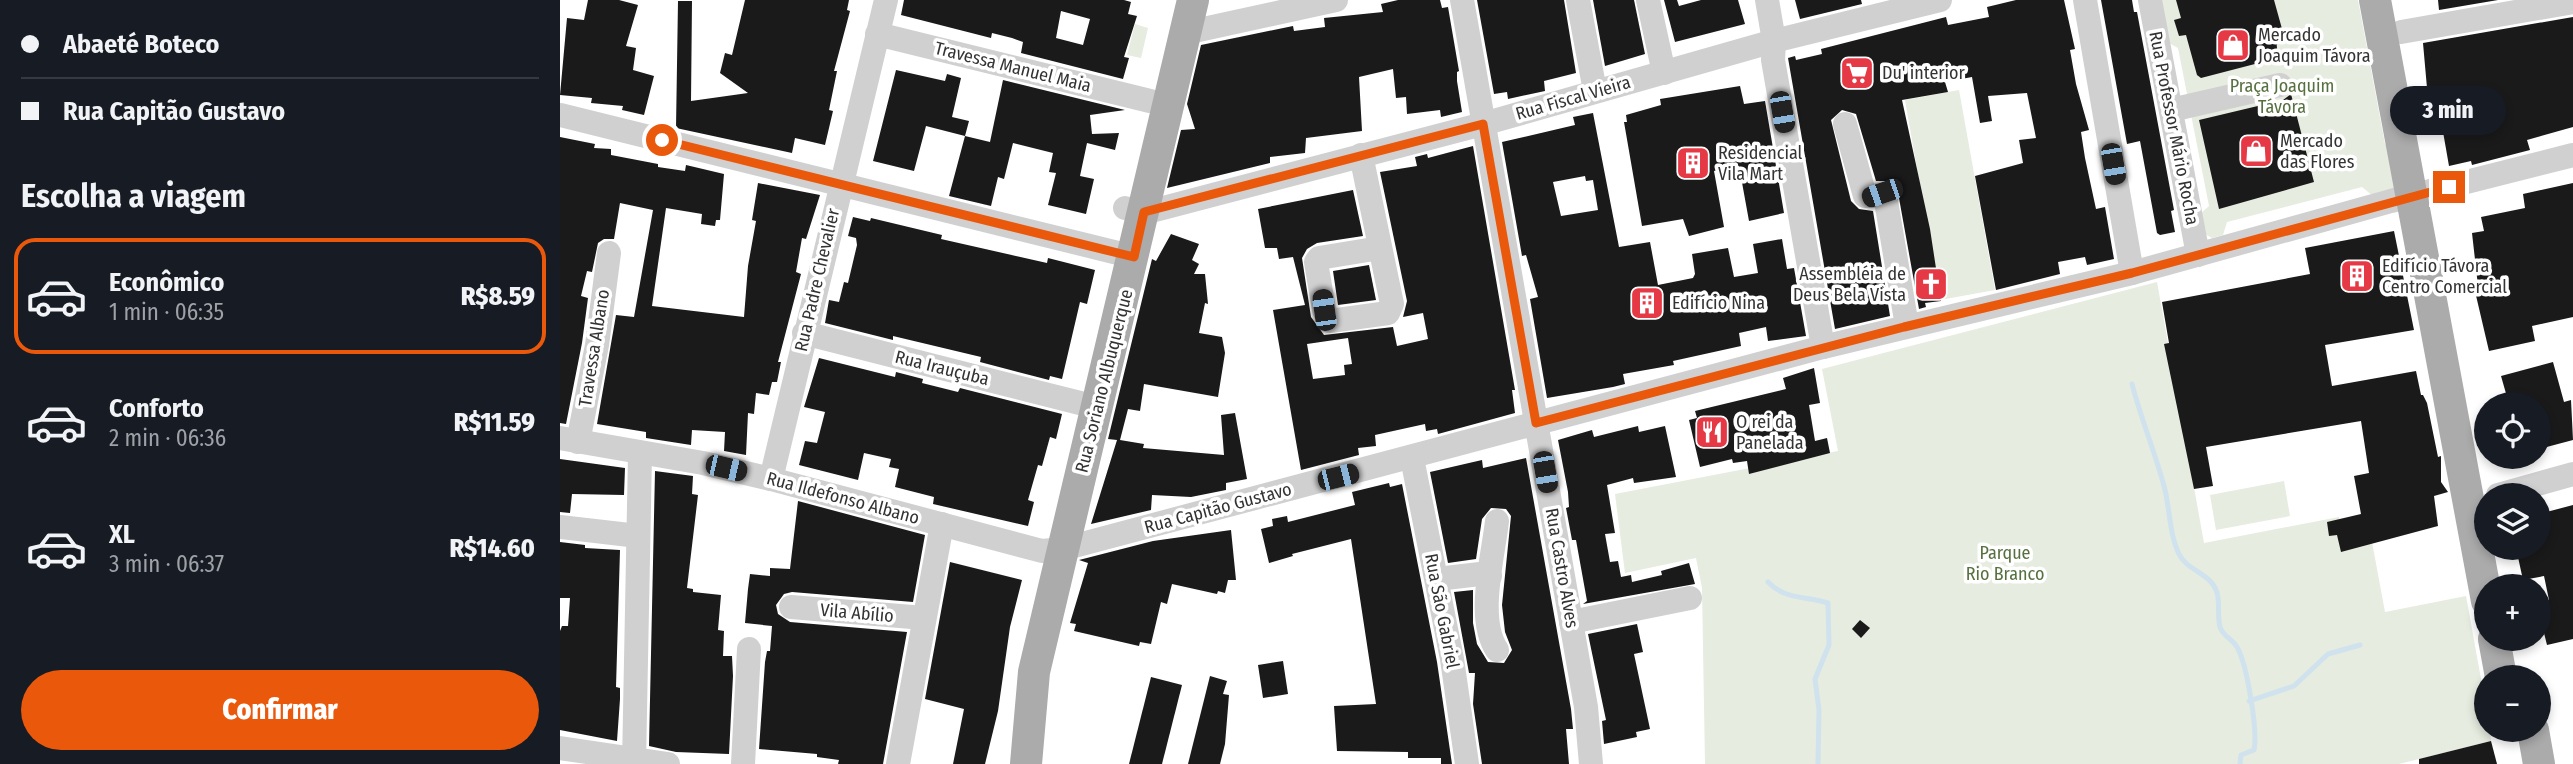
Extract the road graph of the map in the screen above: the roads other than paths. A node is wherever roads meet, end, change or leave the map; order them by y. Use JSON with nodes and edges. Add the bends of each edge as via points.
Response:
{"nodes":[{"id":1,"x":886,"y":0,"type":"edge"},
{"id":2,"x":1174,"y":0,"type":"edge"},
{"id":3,"x":1193,"y":0,"type":"edge"},
{"id":4,"x":1336,"y":0,"type":"edge"},
{"id":5,"x":1462,"y":0,"type":"edge"},
{"id":6,"x":1578,"y":0,"type":"edge"},
{"id":7,"x":1648,"y":0,"type":"edge"},
{"id":8,"x":1767,"y":0,"type":"edge"},
{"id":9,"x":1940,"y":0,"type":"edge"},
{"id":10,"x":2085,"y":0,"type":"edge"},
{"id":11,"x":2150,"y":0,"type":"edge"},
{"id":12,"x":2375,"y":0,"type":"edge"},
{"id":13,"x":2395,"y":0,"type":"edge"},
{"id":14,"x":2573,"y":2,"type":"edge"},
{"id":15,"x":2401,"y":32,"type":"junction"},
{"id":16,"x":1185,"y":33,"type":"junction"},
{"id":17,"x":877,"y":34,"type":"junction"},
{"id":18,"x":1774,"y":41,"type":"junction"},
{"id":19,"x":1664,"y":73,"type":"junction"},
{"id":20,"x":2280,"y":85,"type":"dead end"},
{"id":21,"x":1595,"y":91,"type":"junction"},
{"id":22,"x":1150,"y":101,"type":"junction"},
{"id":23,"x":2171,"y":110,"type":"junction"},
{"id":24,"x":560,"y":115,"type":"edge"},
{"id":25,"x":1483,"y":124,"type":"junction"},
{"id":26,"x":1845,"y":124,"type":"dead end"},
{"id":27,"x":1361,"y":155,"type":"junction"},
{"id":28,"x":2573,"y":155,"type":"edge"},
{"id":29,"x":840,"y":184,"type":"junction"},
{"id":30,"x":2420,"y":194,"type":"junction"},
{"id":31,"x":1135,"y":210,"type":"junction"},
{"id":32,"x":1380,"y":248,"type":"dead end"},
{"id":33,"x":609,"y":253,"type":"dead end"},
{"id":34,"x":1124,"y":255,"type":"junction"},
{"id":35,"x":2198,"y":255,"type":"junction"},
{"id":36,"x":2132,"y":273,"type":"junction"},
{"id":37,"x":1907,"y":326,"type":"junction"},
{"id":38,"x":804,"y":333,"type":"junction"},
{"id":39,"x":1823,"y":347,"type":"junction"},
{"id":40,"x":1080,"y":403,"type":"junction"},
{"id":41,"x":1536,"y":423,"type":"junction"},
{"id":42,"x":569,"y":440,"type":"edge"},
{"id":43,"x":640,"y":454,"type":"junction"},
{"id":44,"x":1412,"y":458,"type":"junction"},
{"id":45,"x":2573,"y":474,"type":"edge"},
{"id":46,"x":771,"y":479,"type":"junction"},
{"id":47,"x":2485,"y":483,"type":"edge"},
{"id":48,"x":2541,"y":483,"type":"edge"},
{"id":49,"x":1497,"y":521,"type":"dead end"},
{"id":50,"x":942,"y":524,"type":"junction"},
{"id":51,"x":560,"y":527,"type":"edge"},
{"id":52,"x":638,"y":536,"type":"junction"},
{"id":53,"x":1053,"y":550,"type":"junction"},
{"id":54,"x":2483,"y":574,"type":"edge"},
{"id":55,"x":1490,"y":576,"type":"junction"},
{"id":56,"x":1437,"y":579,"type":"junction"},
{"id":57,"x":1690,"y":598,"type":"dead end"},
{"id":58,"x":791,"y":607,"type":"dead end"},
{"id":59,"x":924,"y":618,"type":"junction"},
{"id":60,"x":1571,"y":622,"type":"junction"},
{"id":61,"x":749,"y":649,"type":"dead end"},
{"id":62,"x":1497,"y":650,"type":"dead end"},
{"id":63,"x":1021,"y":698,"type":"junction"},
{"id":64,"x":2513,"y":742,"type":"edge"},
{"id":65,"x":2535,"y":742,"type":"edge"},
{"id":66,"x":560,"y":748,"type":"edge"},
{"id":67,"x":634,"y":763,"type":"edge"},
{"id":68,"x":668,"y":764,"type":"edge"},
{"id":69,"x":743,"y":764,"type":"edge"},
{"id":70,"x":898,"y":764,"type":"edge"},
{"id":71,"x":1007,"y":764,"type":"edge"},
{"id":72,"x":1026,"y":764,"type":"edge"},
{"id":73,"x":1467,"y":764,"type":"edge"},
{"id":74,"x":1591,"y":764,"type":"edge"},
{"id":75,"x":2518,"y":764,"type":"edge"},
{"id":76,"x":2539,"y":764,"type":"edge"}],
"edges":[{"from":1,"to":17,"type":"street","name":"Rua Padre Chevalier"},
{"from":2,"to":22,"type":"main road","name":"Rua Soriano Albuquerque"},
{"from":3,"to":16,"type":"main road","name":"Rua Soriano Albuquerque"},
{"from":4,"to":16,"type":"street"},
{"from":5,"to":25,"type":"street","name":"Rua Castro Alves"},
{"from":6,"to":21,"type":"street"},
{"from":7,"to":19,"type":"street"},
{"from":8,"to":18,"type":"street"},
{"from":9,"to":18,"type":"street","name":"Rua Fiscal Vieira"},
{"from":10,"to":36,"type":"street"},
{"from":11,"to":23,"type":"street","name":"Rua Professor Mário Rocha"},
{"from":12,"to":30,"type":"main road"},
{"from":13,"to":15,"type":"main road"},
{"from":14,"to":15,"type":"street"},
{"from":15,"to":30,"type":"main road"},
{"from":16,"to":31,"type":"main road","name":"Rua Soriano Albuquerque"},
{"from":17,"to":22,"type":"street","name":"Travessa Manuel Maia"},
{"from":17,"to":29,"type":"street","name":"Rua Padre Chevalier"},
{"from":18,"to":19,"type":"street","name":"Rua Fiscal Vieira"},
{"from":18,"to":39,"type":"street","via":[[1773,60]]},
{"from":19,"to":21,"type":"street","name":"Rua Fiscal Vieira"},
{"from":20,"to":23,"type":"street"},
{"from":21,"to":25,"type":"street","name":"Rua Fiscal Vieira"},
{"from":22,"to":31,"type":"main road","name":"Rua Soriano Albuquerque"},
{"from":23,"to":35,"type":"street","name":"Rua Professor Mário Rocha"},
{"from":24,"to":29,"type":"street"},
{"from":25,"to":27,"type":"street","name":"Rua Fiscal Vieira"},
{"from":25,"to":41,"type":"street","name":"Rua Castro Alves"},
{"from":26,"to":37,"type":"street","via":[[1865,196],[1885,195]]},
{"from":27,"to":31,"type":"street","name":"Rua Fiscal Vieira"},
{"from":27,"to":32,"type":"street"},
{"from":28,"to":30,"type":"street","name":"Rua Capitão Gustavo"},
{"from":29,"to":34,"type":"street"},
{"from":29,"to":38,"type":"street","name":"Rua Padre Chevalier"},
{"from":30,"to":35,"type":"street","name":"Rua Capitão Gustavo"},
{"from":30,"to":47,"type":"main road"},
{"from":30,"to":54,"type":"main road"},
{"from":31,"to":34,"type":"main road","name":"Rua Soriano Albuquerque"},
{"from":33,"to":42,"type":"street","name":"Travessa Albano","via":[[597,345]]},
{"from":34,"to":40,"type":"main road","name":"Rua Soriano Albuquerque"},
{"from":34,"to":53,"type":"main road","name":"Rua Soriano Albuquerque"},
{"from":35,"to":36,"type":"street","name":"Rua Capitão Gustavo"},
{"from":36,"to":37,"type":"street","name":"Rua Capitão Gustavo"},
{"from":37,"to":39,"type":"street","name":"Rua Capitão Gustavo"},
{"from":38,"to":40,"type":"street","name":"Rua Irauçuba"},
{"from":38,"to":46,"type":"street","name":"Rua Padre Chevalier"},
{"from":39,"to":41,"type":"street","name":"Rua Capitão Gustavo"},
{"from":40,"to":53,"type":"main road","name":"Rua Soriano Albuquerque"},
{"from":41,"to":44,"type":"street","name":"Rua Capitão Gustavo"},
{"from":41,"to":60,"type":"street","name":"Rua Castro Alves"},
{"from":42,"to":43,"type":"street","name":"Rua Ildefonso Albano"},
{"from":43,"to":46,"type":"street","name":"Rua Ildefonso Albano"},
{"from":43,"to":52,"type":"street"},
{"from":44,"to":53,"type":"street","name":"Rua Capitão Gustavo"},
{"from":44,"to":56,"type":"street","name":"Rua São Gabriel"},
{"from":45,"to":48,"type":"street"},
{"from":46,"to":50,"type":"street","name":"Rua Ildefonso Albano"},
{"from":49,"to":55,"type":"street"},
{"from":50,"to":53,"type":"street","name":"Rua Ildefonso Albano"},
{"from":50,"to":59,"type":"street"},
{"from":51,"to":52,"type":"street"},
{"from":52,"to":67,"type":"street"},
{"from":53,"to":63,"type":"main road","name":"Rua Soriano Albuquerque"},
{"from":55,"to":56,"type":"street"},
{"from":55,"to":62,"type":"street","via":[[1487,628]]},
{"from":56,"to":73,"type":"street","name":"Rua São Gabriel"},
{"from":57,"to":60,"type":"street"},
{"from":58,"to":59,"type":"street","name":"Vila Abílio"},
{"from":59,"to":70,"type":"street"},
{"from":60,"to":74,"type":"street","name":"Rua Castro Alves"},
{"from":61,"to":69,"type":"street"},
{"from":63,"to":71,"type":"main road","name":"Rua Soriano Albuquerque"},
{"from":63,"to":72,"type":"main road","name":"Rua Soriano Albuquerque"},
{"from":64,"to":75,"type":"main road"},
{"from":65,"to":76,"type":"main road"},
{"from":66,"to":67,"type":"street"},
{"from":67,"to":68,"type":"street"}]}
